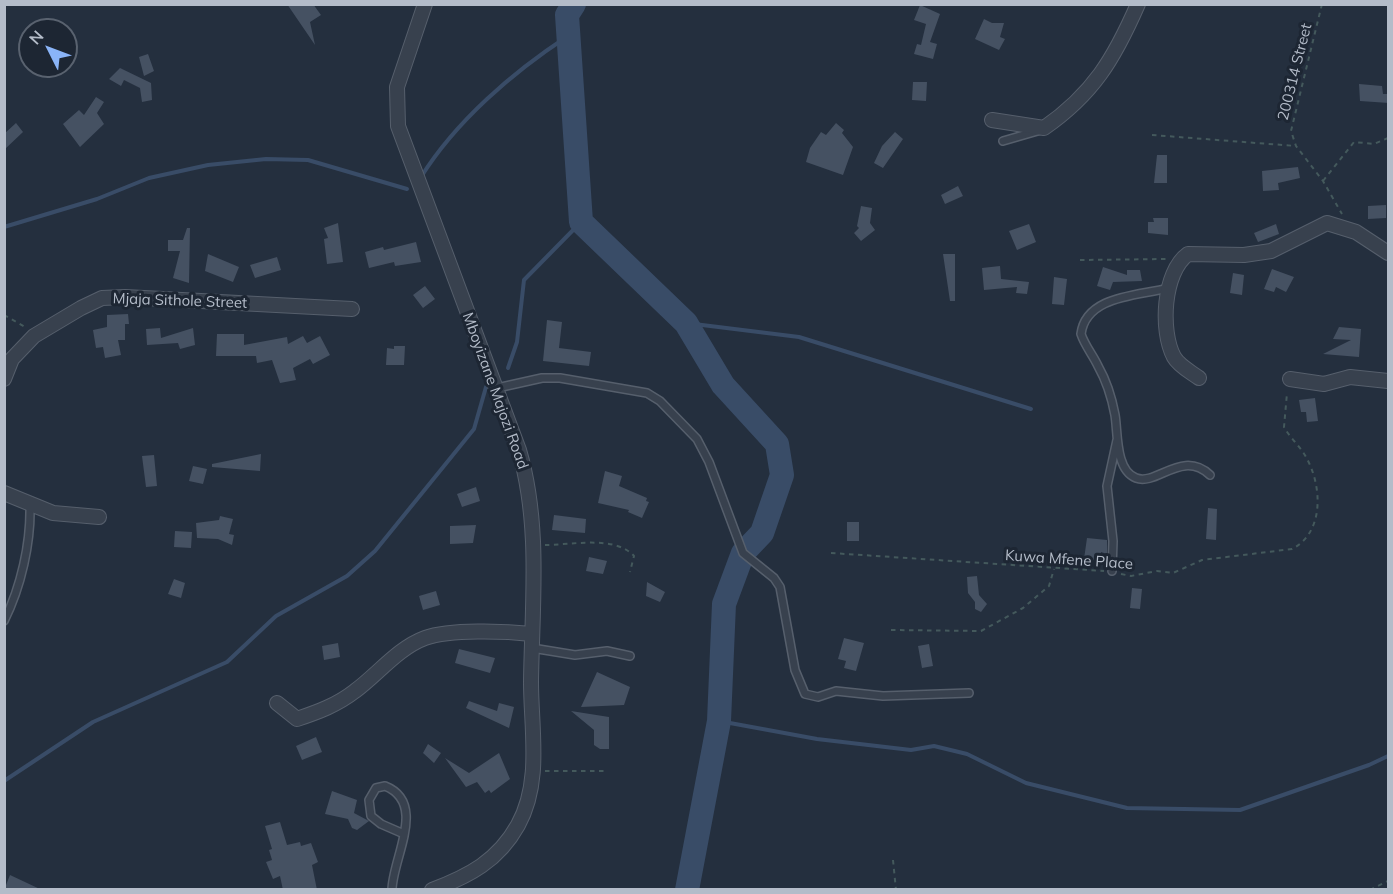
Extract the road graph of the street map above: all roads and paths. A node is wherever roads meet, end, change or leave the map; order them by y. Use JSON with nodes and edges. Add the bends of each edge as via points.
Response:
{"nodes":[{"id":1,"x":425,"y":4,"type":"edge"},
{"id":2,"x":1138,"y":4,"type":"edge"},
{"id":3,"x":1322,"y":4,"type":"edge"},
{"id":4,"x":992,"y":120,"type":"dead end"},
{"id":5,"x":1044,"y":128,"type":"junction"},
{"id":6,"x":1152,"y":135,"type":"dead end"},
{"id":7,"x":1389,"y":138,"type":"edge"},
{"id":8,"x":1003,"y":141,"type":"dead end"},
{"id":9,"x":1296,"y":146,"type":"junction"},
{"id":10,"x":1323,"y":181,"type":"junction"},
{"id":11,"x":1356,"y":232,"type":"junction"},
{"id":12,"x":1389,"y":253,"type":"edge"},
{"id":13,"x":1181,"y":259,"type":"junction"},
{"id":14,"x":1080,"y":260,"type":"dead end"},
{"id":15,"x":1168,"y":288,"type":"junction"},
{"id":16,"x":352,"y":309,"type":"dead end"},
{"id":17,"x":4,"y":315,"type":"edge"},
{"id":18,"x":34,"y":336,"type":"junction"},
{"id":19,"x":1199,"y":378,"type":"dead end"},
{"id":20,"x":4,"y":379,"type":"edge"},
{"id":21,"x":1290,"y":379,"type":"joint"},
{"id":22,"x":1389,"y":381,"type":"edge"},
{"id":23,"x":497,"y":388,"type":"junction"},
{"id":24,"x":1117,"y":440,"type":"junction"},
{"id":25,"x":1210,"y":475,"type":"dead end"},
{"id":26,"x":4,"y":493,"type":"edge"},
{"id":27,"x":30,"y":505,"type":"junction"},
{"id":28,"x":99,"y":518,"type":"dead end"},
{"id":29,"x":533,"y":545,"type":"junction"},
{"id":30,"x":831,"y":553,"type":"dead end"},
{"id":31,"x":1054,"y":569,"type":"junction"},
{"id":32,"x":1112,"y":571,"type":"junction"},
{"id":33,"x":630,"y":572,"type":"dead end"},
{"id":34,"x":4,"y":621,"type":"edge"},
{"id":35,"x":891,"y":630,"type":"dead end"},
{"id":36,"x":532,"y":641,"type":"junction"},
{"id":37,"x":630,"y":656,"type":"dead end"},
{"id":38,"x":969,"y":693,"type":"dead end"},
{"id":39,"x":277,"y":704,"type":"dead end"},
{"id":40,"x":533,"y":770,"type":"junction"},
{"id":41,"x":606,"y":771,"type":"dead end"},
{"id":42,"x":404,"y":834,"type":"junction"},
{"id":43,"x":893,"y":860,"type":"dead end"},
{"id":44,"x":1389,"y":881,"type":"edge"},
{"id":45,"x":392,"y":890,"type":"edge"},
{"id":46,"x":432,"y":890,"type":"edge"},
{"id":47,"x":896,"y":890,"type":"edge"},
{"id":48,"x":1370,"y":890,"type":"edge"}],
"edges":[{"from":1,"to":23,"type":"street","name":"Mboyizane Majozi Road","via":[[397,87],[398,126]]},
{"from":2,"to":5,"type":"street","via":[[1115,55],[1096,81],[1071,109]]},
{"from":3,"to":9,"type":"path","name":"200314 Street","via":[[1291,131]]},
{"from":4,"to":5,"type":"street"},
{"from":5,"to":8,"type":"lane"},
{"from":6,"to":9,"type":"path"},
{"from":7,"to":10,"type":"path","via":[[1374,144],[1354,142]]},
{"from":9,"to":10,"type":"path"},
{"from":10,"to":11,"type":"path"},
{"from":11,"to":12,"type":"street"},
{"from":11,"to":13,"type":"street","via":[[1323,223],[1271,251],[1244,255],[1193,252]]},
{"from":13,"to":14,"type":"path"},
{"from":13,"to":15,"type":"street"},
{"from":15,"to":19,"type":"street","via":[[1170,346],[1175,359]]},
{"from":15,"to":24,"type":"lane","via":[[1105,303],[1082,325],[1084,342],[1099,367],[1115,414]]},
{"from":16,"to":18,"type":"street","name":"Mjaja Sithole Street","via":[[102,298]]},
{"from":17,"to":18,"type":"path"},
{"from":18,"to":20,"type":"street","name":"Mjaja Sithole Street","via":[[12,359]]},
{"from":21,"to":22,"type":"street","via":[[1317,384],[1350,377]]},
{"from":21,"to":32,"type":"path","name":"Kuwa Mfene Place","via":[[1284,427],[1308,460],[1319,495],[1317,514],[1304,541],[1292,549],[1191,563],[1173,573],[1157,571],[1131,576]]},
{"from":23,"to":29,"type":"street","name":"Mboyizane Majozi Road","via":[[527,482]]},
{"from":23,"to":38,"type":"lane","via":[[560,378],[647,393],[660,401],[697,439],[743,553],[780,587],[795,670],[805,694],[818,697],[836,691],[883,696]]},
{"from":24,"to":25,"type":"lane","via":[[1123,464],[1133,477],[1142,480],[1190,466]]},
{"from":24,"to":32,"type":"lane","via":[[1107,486]]},
{"from":26,"to":27,"type":"street"},
{"from":27,"to":28,"type":"street","via":[[53,513]]},
{"from":27,"to":34,"type":"lane","via":[[31,523],[18,589]]},
{"from":29,"to":33,"type":"path","via":[[602,544],[626,548],[634,556]]},
{"from":29,"to":36,"type":"street","name":"Mboyizane Majozi Road"},
{"from":30,"to":31,"type":"path","name":"Kuwa Mfene Place"},
{"from":31,"to":32,"type":"path","name":"Kuwa Mfene Place"},
{"from":31,"to":35,"type":"path","via":[[1049,586],[1023,608],[981,631]]},
{"from":36,"to":37,"type":"lane","via":[[575,655],[607,651]]},
{"from":36,"to":39,"type":"street","via":[[479,632],[426,638],[324,710],[297,719]]},
{"from":36,"to":40,"type":"street","name":"Mboyizane Majozi Road"},
{"from":40,"to":41,"type":"path"},
{"from":40,"to":46,"type":"street","name":"Mboyizane Majozi Road","via":[[526,806],[509,839],[468,876]]},
{"from":42,"to":42,"type":"lane","via":[[403,801],[391,788],[376,788],[369,800],[371,816]]},
{"from":42,"to":45,"type":"lane"},
{"from":43,"to":47,"type":"path"},
{"from":44,"to":48,"type":"path"}]}
